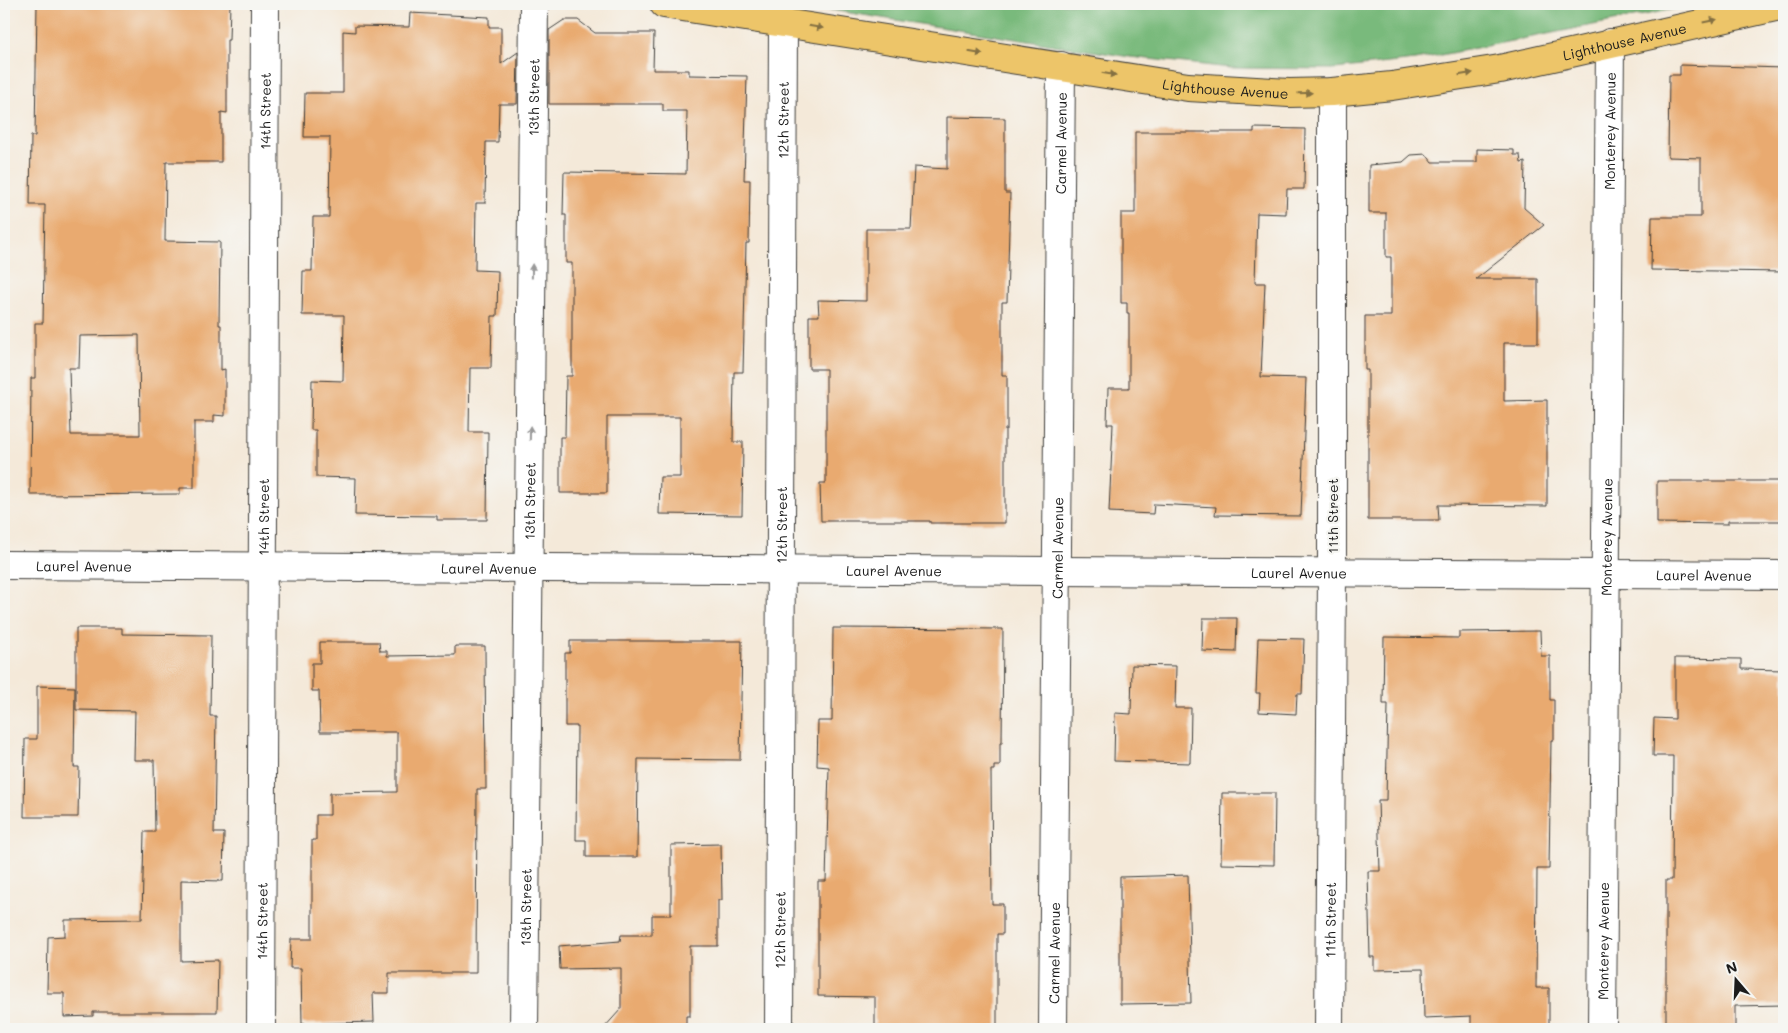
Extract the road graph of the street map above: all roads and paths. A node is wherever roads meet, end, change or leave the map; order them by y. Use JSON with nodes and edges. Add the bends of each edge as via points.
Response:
{"nodes":[{"id":1,"x":266,"y":4,"type":"edge"},
{"id":2,"x":534,"y":4,"type":"edge"},
{"id":3,"x":664,"y":4,"type":"edge"},
{"id":4,"x":1784,"y":5,"type":"edge"},
{"id":5,"x":783,"y":22,"type":"junction"},
{"id":6,"x":1610,"y":43,"type":"junction"},
{"id":7,"x":1061,"y":66,"type":"junction"},
{"id":8,"x":1332,"y":92,"type":"junction"},
{"id":9,"x":4,"y":565,"type":"edge"},
{"id":10,"x":263,"y":565,"type":"junction"},
{"id":11,"x":528,"y":570,"type":"junction"},
{"id":12,"x":782,"y":570,"type":"junction"},
{"id":13,"x":1057,"y":571,"type":"junction"},
{"id":14,"x":1332,"y":573,"type":"junction"},
{"id":15,"x":1606,"y":573,"type":"junction"},
{"id":16,"x":1784,"y":575,"type":"edge"},
{"id":17,"x":261,"y":1029,"type":"edge"},
{"id":18,"x":524,"y":1029,"type":"edge"},
{"id":19,"x":780,"y":1029,"type":"edge"},
{"id":20,"x":1053,"y":1029,"type":"edge"},
{"id":21,"x":1329,"y":1029,"type":"edge"},
{"id":22,"x":1602,"y":1029,"type":"edge"}],
"edges":[{"from":1,"to":10,"type":"street","name":"14th Street"},
{"from":11,"to":2,"type":"street","name":"13th Street","one_way":true},
{"from":3,"to":5,"type":"main road","name":"Lighthouse Avenue"},
{"from":6,"to":4,"type":"main road","name":"Lighthouse Avenue","one_way":true},
{"from":5,"to":7,"type":"main road","name":"Lighthouse Avenue","one_way":true},
{"from":5,"to":12,"type":"street","name":"12th Street"},
{"from":8,"to":6,"type":"main road","name":"Lighthouse Avenue","one_way":true,"via":[[1500,69]]},
{"from":6,"to":15,"type":"street","name":"Monterey Avenue"},
{"from":7,"to":8,"type":"main road","name":"Lighthouse Avenue","one_way":true,"via":[[1197,88],[1241,92]]},
{"from":7,"to":13,"type":"street","name":"Carmel Avenue"},
{"from":8,"to":14,"type":"street","name":"11th Street"},
{"from":9,"to":10,"type":"street","name":"Laurel Avenue"},
{"from":10,"to":11,"type":"street","name":"Laurel Avenue"},
{"from":10,"to":17,"type":"street","name":"14th Street"},
{"from":11,"to":12,"type":"street","name":"Laurel Avenue"},
{"from":11,"to":18,"type":"street","name":"13th Street"},
{"from":12,"to":13,"type":"street","name":"Laurel Avenue"},
{"from":12,"to":19,"type":"street","name":"12th Street"},
{"from":13,"to":14,"type":"street","name":"Laurel Avenue"},
{"from":13,"to":20,"type":"street","name":"Carmel Avenue"},
{"from":14,"to":15,"type":"street","name":"Laurel Avenue"},
{"from":14,"to":21,"type":"street","name":"11th Street"},
{"from":15,"to":16,"type":"street","name":"Laurel Avenue"},
{"from":15,"to":22,"type":"street","name":"Monterey Avenue"}]}
